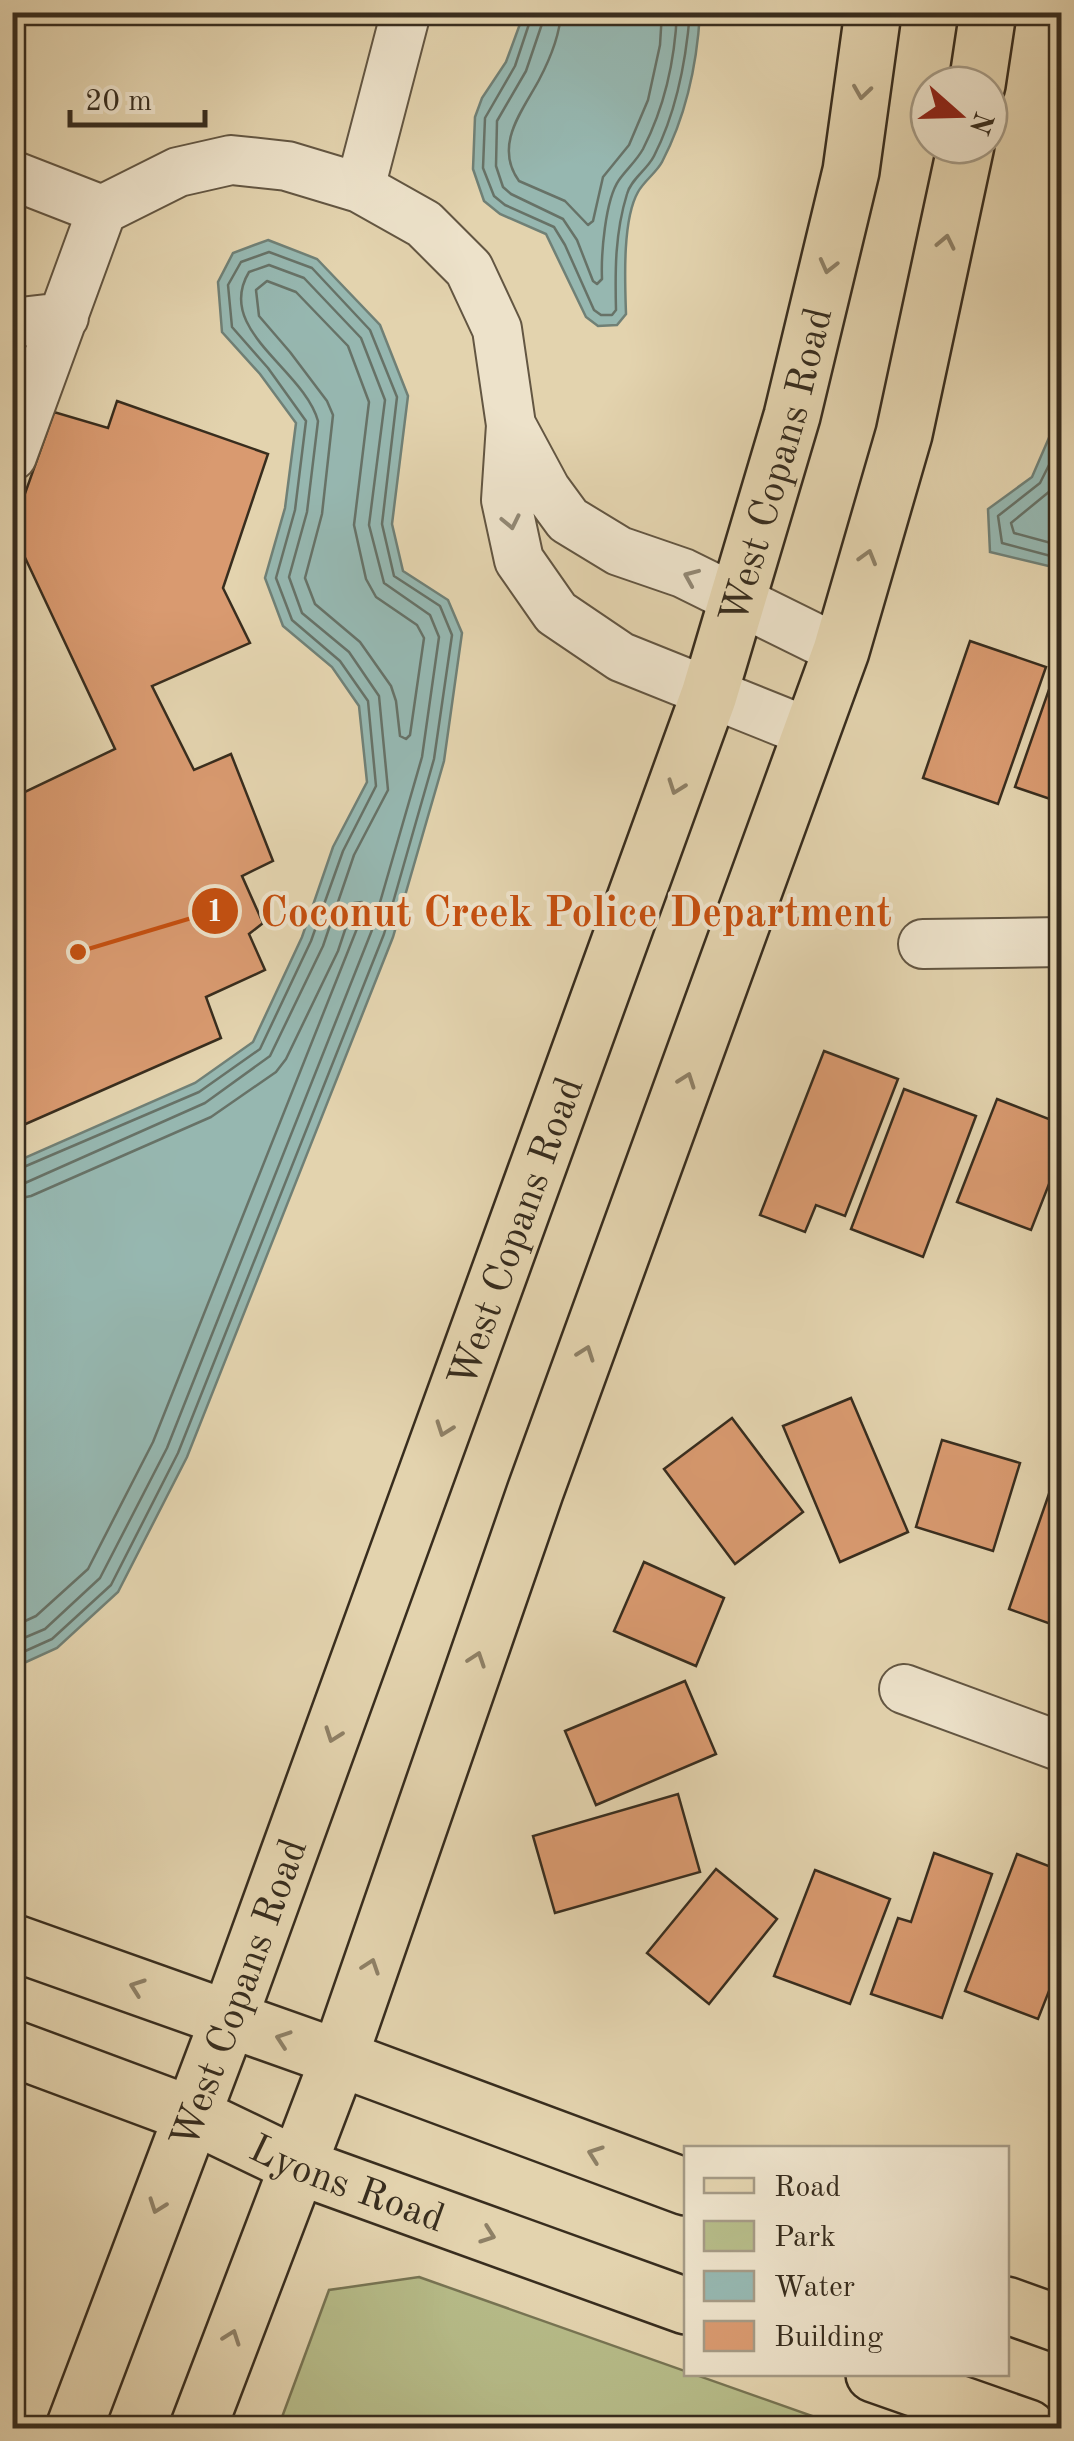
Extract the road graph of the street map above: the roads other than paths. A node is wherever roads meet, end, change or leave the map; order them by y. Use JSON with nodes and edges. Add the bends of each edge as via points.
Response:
{"nodes":[{"id":1,"x":406,"y":12,"type":"edge"},
{"id":2,"x":872,"y":12,"type":"edge"},
{"id":3,"x":988,"y":12,"type":"edge"},
{"id":4,"x":981,"y":65,"type":"edge"},
{"id":5,"x":962,"y":165,"type":"edge"},
{"id":6,"x":12,"y":175,"type":"edge"},
{"id":7,"x":360,"y":188,"type":"junction"},
{"id":8,"x":102,"y":210,"type":"junction"},
{"id":9,"x":64,"y":316,"type":"junction"},
{"id":10,"x":12,"y":324,"type":"edge"},
{"id":11,"x":511,"y":425,"type":"junction"},
{"id":12,"x":12,"y":456,"type":"edge"},
{"id":13,"x":739,"y":599,"type":"junction"},
{"id":14,"x":841,"y":651,"type":"junction"},
{"id":15,"x":709,"y":695,"type":"junction"},
{"id":16,"x":812,"y":734,"type":"junction"},
{"id":17,"x":1062,"y":942,"type":"edge"},
{"id":18,"x":923,"y":944,"type":"dead end"},
{"id":19,"x":904,"y":1689,"type":"dead end"},
{"id":20,"x":1062,"y":1748,"type":"edge"},
{"id":21,"x":12,"y":1942,"type":"edge"},
{"id":22,"x":228,"y":2021,"type":"junction"},
{"id":23,"x":12,"y":2048,"type":"edge"},
{"id":24,"x":338,"y":2058,"type":"junction"},
{"id":25,"x":192,"y":2115,"type":"junction"},
{"id":26,"x":298,"y":2166,"type":"junction"},
{"id":27,"x":684,"y":2186,"type":"edge"},
{"id":28,"x":684,"y":2305,"type":"edge"},
{"id":29,"x":1009,"y":2306,"type":"edge"},
{"id":30,"x":1062,"y":2325,"type":"edge"},
{"id":31,"x":880,"y":2376,"type":"edge"},
{"id":32,"x":74,"y":2428,"type":"edge"},
{"id":33,"x":198,"y":2428,"type":"edge"},
{"id":34,"x":1028,"y":2428,"type":"edge"}],
"edges":[{"from":1,"to":7,"type":"street"},
{"from":2,"to":13,"type":"main road","name":"West Copans Road","one_way":true,"via":[[851,171]]},
{"from":3,"to":4,"type":"main road"},
{"from":14,"to":5,"type":"main road","one_way":true,"via":[[904,434]]},
{"from":6,"to":8,"type":"street"},
{"from":7,"to":8,"type":"street","via":[[287,166],[231,160],[178,172]]},
{"from":7,"to":11,"type":"street","via":[[424,224],[468,269],[497,329]]},
{"from":8,"to":9,"type":"street"},
{"from":9,"to":10,"type":"street"},
{"from":9,"to":12,"type":"street"},
{"from":13,"to":11,"type":"street","one_way":true,"via":[[618,551],[568,520]]},
{"from":11,"to":15,"type":"street","one_way":true,"via":[[506,500],[519,560],[556,613],[621,657]]},
{"from":13,"to":14,"type":"street"},
{"from":13,"to":15,"type":"main road","name":"West Copans Road"},
{"from":14,"to":16,"type":"main road"},
{"from":15,"to":16,"type":"street"},
{"from":15,"to":22,"type":"main road","name":"West Copans Road","one_way":true},
{"from":24,"to":16,"type":"main road","one_way":true,"via":[[535,1492]]},
{"from":17,"to":18,"type":"street"},
{"from":19,"to":20,"type":"street"},
{"from":22,"to":21,"type":"main road","one_way":true},
{"from":24,"to":22,"type":"main road","one_way":true},
{"from":22,"to":25,"type":"main road","name":"West Copans Road"},
{"from":23,"to":25,"type":"main road","name":"Lyons Road"},
{"from":24,"to":26,"type":"main road"},
{"from":27,"to":24,"type":"main road","one_way":true},
{"from":25,"to":26,"type":"main road","name":"Lyons Road"},
{"from":25,"to":32,"type":"main road","name":"West Copans Road","one_way":true},
{"from":26,"to":28,"type":"main road","name":"Lyons Road","one_way":true},
{"from":33,"to":26,"type":"main road","one_way":true},
{"from":29,"to":30,"type":"main road"},
{"from":31,"to":34,"type":"main road"}]}
